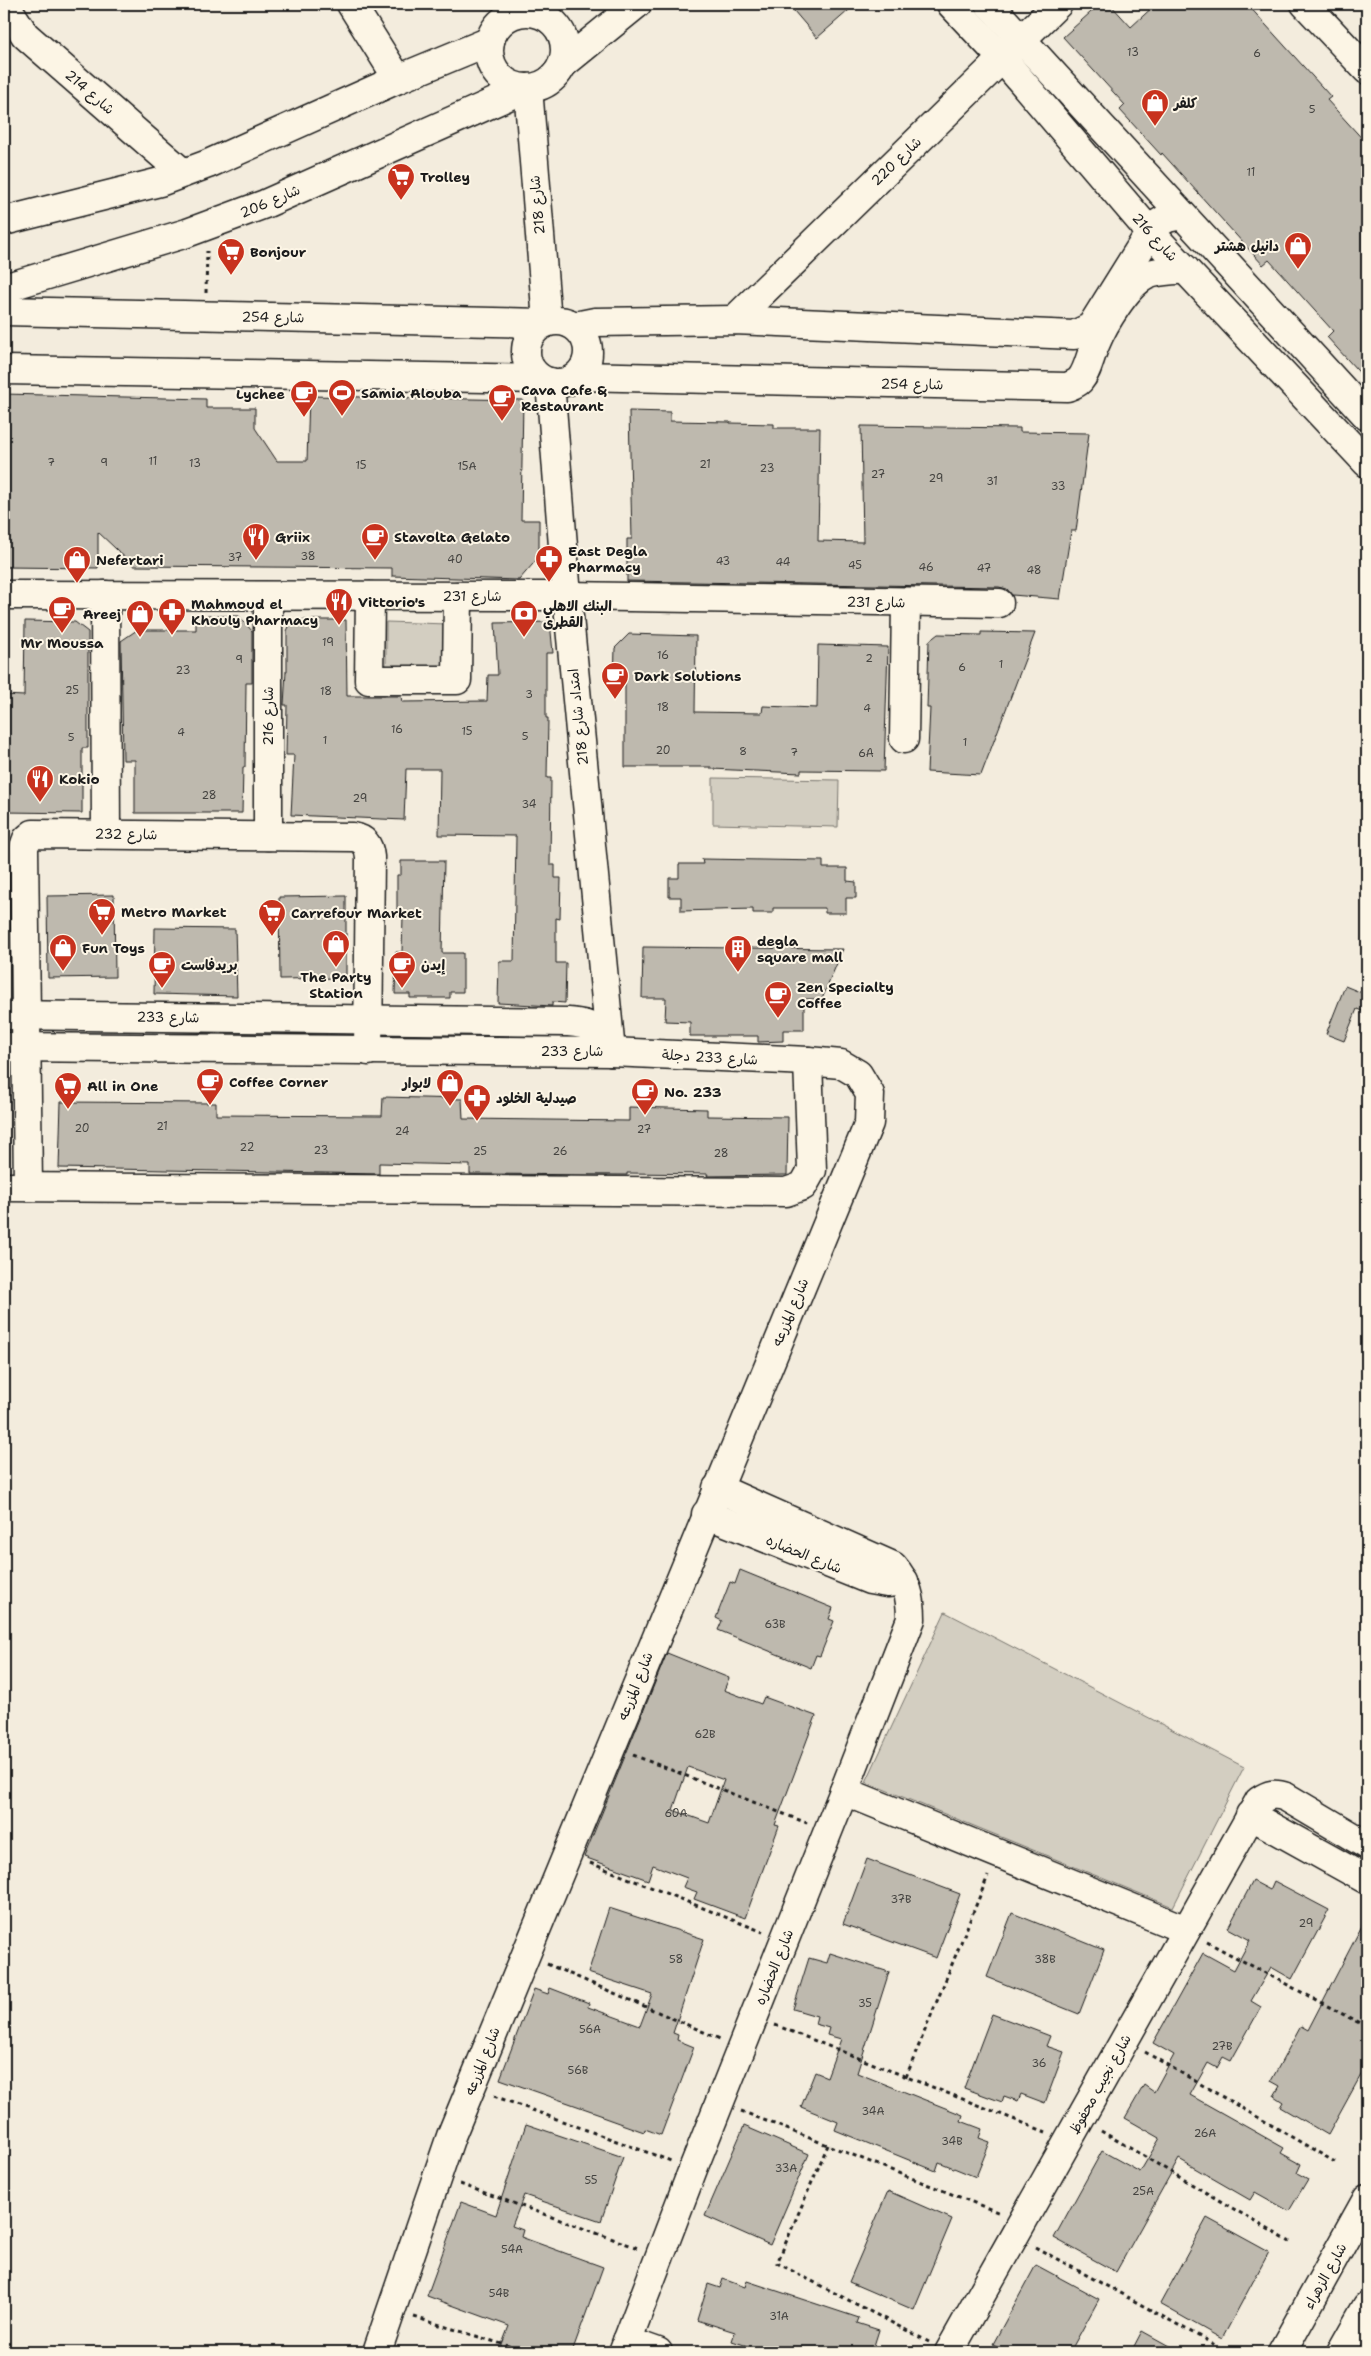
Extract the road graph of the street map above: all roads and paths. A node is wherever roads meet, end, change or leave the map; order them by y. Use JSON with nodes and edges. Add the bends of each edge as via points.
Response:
{"nodes":[{"id":1,"x":351,"y":4,"type":"edge"},
{"id":2,"x":637,"y":4,"type":"edge"},
{"id":3,"x":951,"y":4,"type":"edge"},
{"id":4,"x":989,"y":4,"type":"edge"},
{"id":5,"x":1058,"y":4,"type":"edge"},
{"id":6,"x":1305,"y":4,"type":"edge"},
{"id":7,"x":531,"y":8,"type":"edge"},
{"id":8,"x":10,"y":12,"type":"edge"},
{"id":9,"x":1020,"y":39,"type":"junction"},
{"id":10,"x":490,"y":41,"type":"junction"},
{"id":11,"x":1001,"y":57,"type":"junction"},
{"id":12,"x":562,"y":65,"type":"junction"},
{"id":13,"x":1367,"y":70,"type":"edge"},
{"id":14,"x":398,"y":79,"type":"junction"},
{"id":15,"x":527,"y":88,"type":"junction"},
{"id":16,"x":183,"y":173,"type":"junction"},
{"id":17,"x":1182,"y":216,"type":"junction"},
{"id":18,"x":4,"y":221,"type":"edge"},
{"id":19,"x":207,"y":226,"type":"junction"},
{"id":20,"x":1150,"y":232,"type":"junction"},
{"id":21,"x":1185,"y":269,"type":"junction"},
{"id":22,"x":4,"y":288,"type":"edge"},
{"id":23,"x":4,"y":311,"type":"edge"},
{"id":24,"x":206,"y":315,"type":"junction"},
{"id":25,"x":734,"y":320,"type":"junction"},
{"id":26,"x":545,"y":322,"type":"junction"},
{"id":27,"x":574,"y":326,"type":"junction"},
{"id":28,"x":4,"y":370,"type":"edge"},
{"id":29,"x":577,"y":376,"type":"junction"},
{"id":30,"x":545,"y":381,"type":"junction"},
{"id":31,"x":1367,"y":416,"type":"edge"},
{"id":32,"x":1367,"y":463,"type":"edge"},
{"id":33,"x":4,"y":594,"type":"edge"},
{"id":34,"x":105,"y":595,"type":"junction"},
{"id":35,"x":268,"y":596,"type":"junction"},
{"id":36,"x":370,"y":596,"type":"junction"},
{"id":37,"x":458,"y":596,"type":"junction"},
{"id":38,"x":567,"y":596,"type":"junction"},
{"id":39,"x":906,"y":603,"type":"junction"},
{"id":40,"x":999,"y":603,"type":"dead end"},
{"id":41,"x":904,"y":739,"type":"dead end"},
{"id":42,"x":106,"y":834,"type":"junction"},
{"id":43,"x":268,"y":836,"type":"junction"},
{"id":44,"x":15,"y":1015,"type":"edge"},
{"id":45,"x":368,"y":1020,"type":"junction"},
{"id":46,"x":15,"y":1047,"type":"edge"},
{"id":47,"x":368,"y":1051,"type":"junction"},
{"id":48,"x":611,"y":1052,"type":"junction"},
{"id":49,"x":808,"y":1062,"type":"junction"},
{"id":50,"x":16,"y":1187,"type":"edge"},
{"id":51,"x":717,"y":1488,"type":"junction"},
{"id":52,"x":706,"y":1514,"type":"junction"},
{"id":53,"x":904,"y":1581,"type":"junction"},
{"id":54,"x":611,"y":1747,"type":"junction"},
{"id":55,"x":844,"y":1791,"type":"junction"},
{"id":56,"x":1250,"y":1815,"type":"junction"},
{"id":57,"x":828,"y":1831,"type":"junction"},
{"id":58,"x":1367,"y":1845,"type":"edge"},
{"id":59,"x":567,"y":1853,"type":"junction"},
{"id":60,"x":997,"y":1854,"type":"junction"},
{"id":61,"x":1367,"y":1880,"type":"edge"},
{"id":62,"x":1186,"y":1930,"type":"junction"},
{"id":63,"x":784,"y":1940,"type":"junction"},
{"id":64,"x":526,"y":1955,"type":"junction"},
{"id":65,"x":754,"y":2017,"type":"junction"},
{"id":66,"x":1367,"y":2027,"type":"edge"},
{"id":67,"x":1124,"y":2040,"type":"junction"},
{"id":68,"x":741,"y":2048,"type":"junction"},
{"id":69,"x":906,"y":2077,"type":"junction"},
{"id":70,"x":471,"y":2088,"type":"junction"},
{"id":71,"x":720,"y":2102,"type":"junction"},
{"id":72,"x":1074,"y":2130,"type":"junction"},
{"id":73,"x":828,"y":2145,"type":"junction"},
{"id":74,"x":1335,"y":2162,"type":"dead end"},
{"id":75,"x":693,"y":2169,"type":"junction"},
{"id":76,"x":438,"y":2176,"type":"junction"},
{"id":77,"x":1367,"y":2199,"type":"edge"},
{"id":78,"x":1018,"y":2228,"type":"junction"},
{"id":79,"x":1290,"y":2242,"type":"dead end"},
{"id":80,"x":659,"y":2256,"type":"junction"},
{"id":81,"x":1367,"y":2306,"type":"edge"},
{"id":82,"x":391,"y":2310,"type":"junction"},
{"id":83,"x":625,"y":2347,"type":"edge"},
{"id":84,"x":377,"y":2352,"type":"edge"},
{"id":85,"x":528,"y":2352,"type":"edge"},
{"id":86,"x":658,"y":2352,"type":"edge"},
{"id":87,"x":949,"y":2352,"type":"edge"},
{"id":88,"x":1228,"y":2352,"type":"edge"},
{"id":89,"x":1282,"y":2352,"type":"edge"},
{"id":90,"x":1342,"y":2352,"type":"edge"}],
"edges":[{"from":1,"to":14,"type":"street"},
{"from":2,"to":12,"type":"street"},
{"from":3,"to":11,"type":"street","name":"شارع 216"},
{"from":4,"to":9,"type":"street"},
{"from":5,"to":9,"type":"street","name":"شارع 220"},
{"from":6,"to":13,"type":"street"},
{"from":7,"to":10,"type":"street","via":[[501,22]]},
{"from":7,"to":12,"type":"street","via":[[554,23],[560,32],[564,43]]},
{"from":8,"to":16,"type":"street","name":"شارع 214","via":[[25,35]]},
{"from":9,"to":11,"type":"street","name":"شارع 220"},
{"from":9,"to":17,"type":"street"},
{"from":10,"to":14,"type":"street"},
{"from":10,"to":15,"type":"street","via":[[493,68],[513,85]]},
{"from":11,"to":20,"type":"street","name":"شارع 216"},
{"from":11,"to":25,"type":"street","name":"شارع 220"},
{"from":12,"to":15,"type":"street","via":[[548,81]]},
{"from":14,"to":16,"type":"street"},
{"from":15,"to":19,"type":"street","name":"شارع 206","via":[[265,204]]},
{"from":15,"to":26,"type":"street","name":"شارع 218"},
{"from":16,"to":18,"type":"street","via":[[160,182]]},
{"from":17,"to":20,"type":"street","via":[[1160,221]]},
{"from":17,"to":31,"type":"street"},
{"from":19,"to":22,"type":"street","name":"شارع 206"},
{"from":19,"to":24,"type":"path"},
{"from":20,"to":21,"type":"street","name":"شارع 216"},
{"from":20,"to":25,"type":"street","via":[[1091,327],[1080,333]]},
{"from":21,"to":29,"type":"street","name":"شارع 254","via":[[1141,279],[1105,326],[1082,378],[1067,387]]},
{"from":21,"to":32,"type":"street","name":"شارع 216"},
{"from":23,"to":24,"type":"street","name":"شارع 254"},
{"from":24,"to":26,"type":"street","name":"شارع 254"},
{"from":25,"to":27,"type":"street","via":[[595,322]]},
{"from":26,"to":27,"type":"street","via":[[556,320]]},
{"from":26,"to":30,"type":"street","via":[[530,334],[525,351],[529,367]]},
{"from":27,"to":29,"type":"street","via":[[586,341],[588,350]]},
{"from":28,"to":30,"type":"street"},
{"from":29,"to":30,"type":"street","via":[[559,383]]},
{"from":30,"to":38,"type":"street","name":"امتداد شارع 218"},
{"from":33,"to":34,"type":"street","name":"شارع 231"},
{"from":34,"to":35,"type":"street","name":"شارع 231"},
{"from":34,"to":42,"type":"street"},
{"from":35,"to":36,"type":"street","name":"شارع 231"},
{"from":35,"to":43,"type":"street","name":"شارع 216"},
{"from":36,"to":37,"type":"street","name":"شارع 231"},
{"from":36,"to":37,"type":"street","via":[[369,680],[457,680]]},
{"from":37,"to":38,"type":"street","name":"شارع 231"},
{"from":38,"to":39,"type":"street","name":"شارع 231"},
{"from":38,"to":48,"type":"street","name":"امتداد شارع 218"},
{"from":39,"to":40,"type":"street","name":"شارع 231"},
{"from":39,"to":41,"type":"street"},
{"from":42,"to":43,"type":"street","name":"شارع 232"},
{"from":42,"to":44,"type":"street","name":"شارع 232","via":[[37,833],[29,836],[25,843]]},
{"from":43,"to":45,"type":"street","name":"شارع 232","via":[[353,837],[368,846]]},
{"from":44,"to":45,"type":"street","name":"شارع 233"},
{"from":44,"to":46,"type":"street","name":"شارع 232"},
{"from":45,"to":47,"type":"street","name":"شارع 232"},
{"from":45,"to":48,"type":"street","name":"شارع 233","via":[[585,1023],[598,1029]]},
{"from":46,"to":47,"type":"street","name":"شارع 233"},
{"from":46,"to":50,"type":"street","name":"شارع 232"},
{"from":47,"to":48,"type":"street","name":"شارع 233"},
{"from":48,"to":49,"type":"street","name":"شارع 233 دجلة"},
{"from":49,"to":50,"type":"street","via":[[812,1170],[803,1186],[786,1192]]},
{"from":49,"to":51,"type":"street","name":"شارع المزرعه","via":[[840,1064],[858,1074],[870,1094],[869,1123]]},
{"from":51,"to":52,"type":"street","name":"شارع المزرعه"},
{"from":51,"to":53,"type":"street","name":"شارع الحضاره","via":[[881,1559],[893,1566]]},
{"from":52,"to":53,"type":"street","name":"شارع الحضاره","via":[[870,1580]]},
{"from":52,"to":54,"type":"street","name":"شارع المزرعه"},
{"from":53,"to":55,"type":"street","name":"شارع الحضاره","via":[[911,1599],[911,1619]]},
{"from":54,"to":57,"type":"path"},
{"from":54,"to":59,"type":"street","name":"شارع المزرعه"},
{"from":55,"to":57,"type":"street","name":"شارع الحضاره"},
{"from":55,"to":60,"type":"street"},
{"from":56,"to":58,"type":"street","name":"شارع نجيب محفوظ","via":[[1259,1801],[1267,1795],[1277,1794]]},
{"from":56,"to":61,"type":"street"},
{"from":56,"to":62,"type":"street","name":"شارع نجيب محفوظ"},
{"from":57,"to":63,"type":"street","name":"شارع الحضاره"},
{"from":59,"to":63,"type":"path"},
{"from":59,"to":64,"type":"street","name":"شارع المزرعه"},
{"from":60,"to":62,"type":"street"},
{"from":60,"to":69,"type":"path"},
{"from":62,"to":66,"type":"path"},
{"from":62,"to":67,"type":"street","name":"شارع نجيب محفوظ"},
{"from":63,"to":65,"type":"street","name":"شارع الحضاره"},
{"from":64,"to":68,"type":"path"},
{"from":64,"to":70,"type":"street","name":"شارع المزرعه"},
{"from":65,"to":68,"type":"street","name":"شارع الحضاره"},
{"from":65,"to":69,"type":"path"},
{"from":67,"to":72,"type":"street","name":"شارع نجيب محفوظ"},
{"from":67,"to":74,"type":"path"},
{"from":68,"to":71,"type":"street","name":"شارع الحضاره"},
{"from":69,"to":72,"type":"path"},
{"from":70,"to":75,"type":"path"},
{"from":70,"to":76,"type":"street","name":"شارع المزرعه"},
{"from":71,"to":73,"type":"path"},
{"from":71,"to":75,"type":"street","name":"شارع الحضاره"},
{"from":72,"to":78,"type":"street","name":"شارع نجيب محفوظ"},
{"from":72,"to":79,"type":"path"},
{"from":73,"to":78,"type":"path"},
{"from":73,"to":87,"type":"path","via":[[777,2263]]},
{"from":75,"to":80,"type":"street","name":"شارع الحضاره"},
{"from":76,"to":80,"type":"path"},
{"from":76,"to":82,"type":"street","name":"شارع المزرعه"},
{"from":77,"to":89,"type":"street","name":"شارع الزهراء"},
{"from":78,"to":87,"type":"street","name":"شارع نجيب محفوظ"},
{"from":78,"to":88,"type":"path"},
{"from":80,"to":83,"type":"street","name":"شارع الحضاره"},
{"from":81,"to":90,"type":"street"},
{"from":82,"to":84,"type":"street","name":"شارع المزرعه"},
{"from":82,"to":85,"type":"path"},
{"from":83,"to":86,"type":"street"}]}
